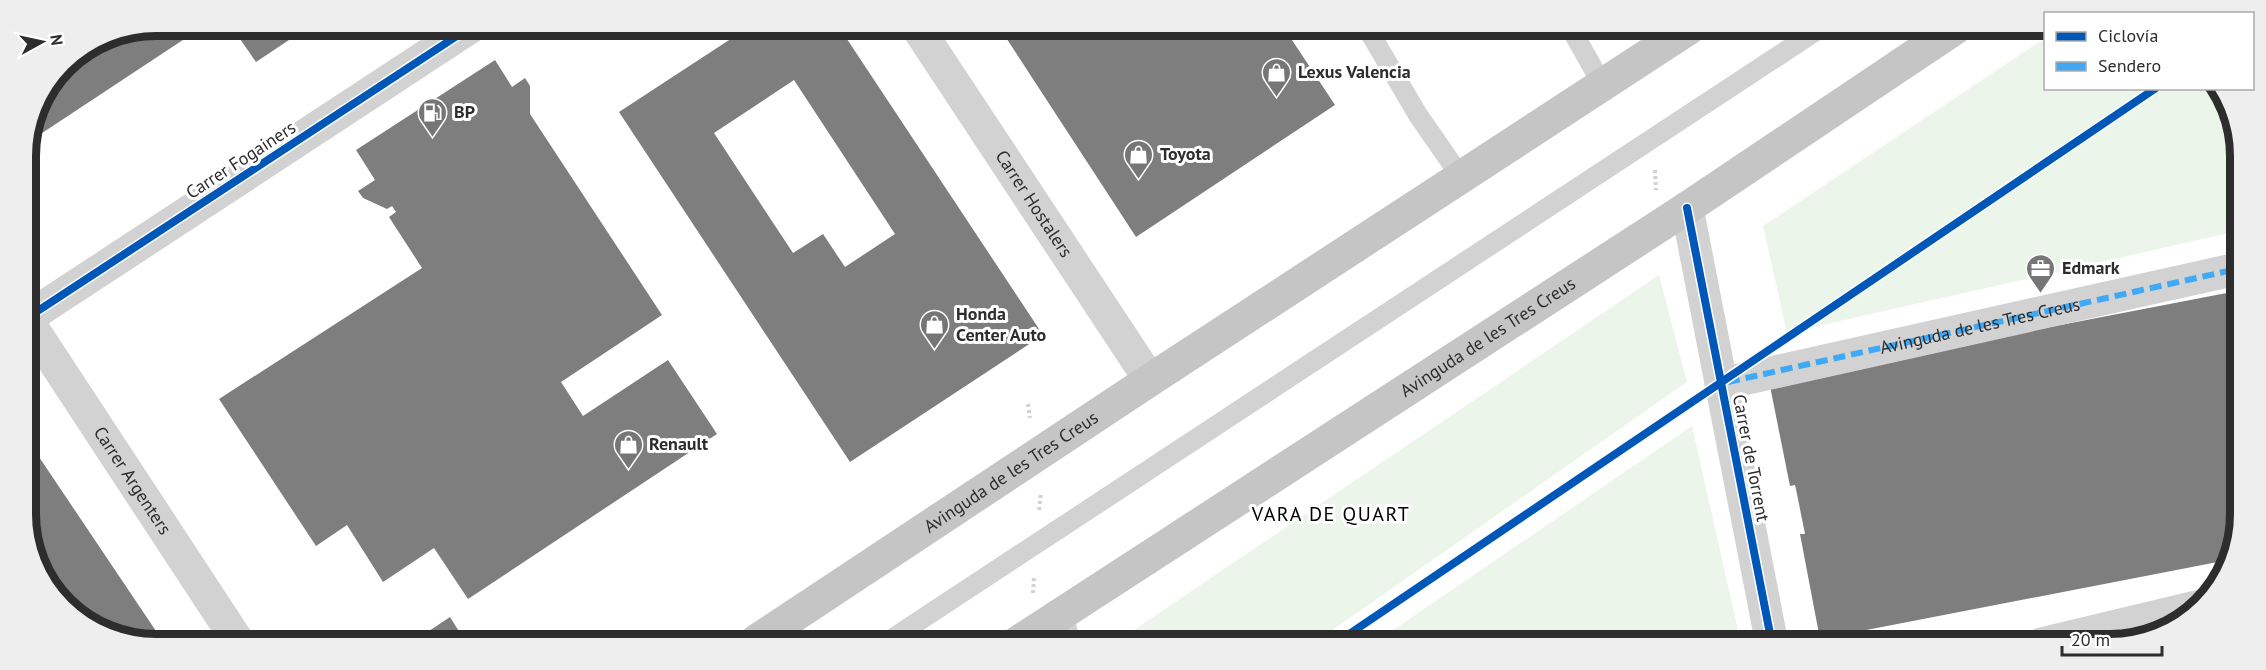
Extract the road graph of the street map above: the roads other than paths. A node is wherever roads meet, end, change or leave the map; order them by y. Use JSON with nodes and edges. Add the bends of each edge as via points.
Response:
{"nodes":[{"id":1,"x":457,"y":36,"type":"edge"},
{"id":2,"x":923,"y":36,"type":"edge"},
{"id":3,"x":1372,"y":36,"type":"edge"},
{"id":4,"x":1575,"y":36,"type":"edge"},
{"id":5,"x":1677,"y":36,"type":"edge"},
{"id":6,"x":1808,"y":36,"type":"edge"},
{"id":7,"x":1944,"y":36,"type":"edge"},
{"id":8,"x":1602,"y":84,"type":"junction"},
{"id":9,"x":1461,"y":177,"type":"junction"},
{"id":10,"x":1687,"y":208,"type":"junction"},
{"id":11,"x":2230,"y":270,"type":"edge"},
{"id":12,"x":36,"y":313,"type":"edge"},
{"id":13,"x":36,"y":333,"type":"edge"},
{"id":14,"x":1150,"y":380,"type":"junction"},
{"id":15,"x":1721,"y":384,"type":"junction"},
{"id":16,"x":2181,"y":610,"type":"edge"},
{"id":17,"x":1061,"y":629,"type":"edge"},
{"id":18,"x":233,"y":634,"type":"edge"},
{"id":19,"x":767,"y":634,"type":"edge"},
{"id":20,"x":899,"y":634,"type":"edge"},
{"id":21,"x":1044,"y":634,"type":"edge"},
{"id":22,"x":1770,"y":634,"type":"edge"},
{"id":23,"x":2083,"y":634,"type":"edge"}],
"edges":[{"from":1,"to":12,"type":"street","name":"Carrer Fogainers"},
{"from":2,"to":14,"type":"street","name":"Carrer Hostalers"},
{"from":3,"to":9,"type":"lane","via":[[1418,115]]},
{"from":4,"to":8,"type":"lane"},
{"from":5,"to":8,"type":"main road","name":"Avinguda de les Tres Creus"},
{"from":6,"to":20,"type":"lane"},
{"from":7,"to":10,"type":"main road","name":"Avinguda de les Tres Creus"},
{"from":8,"to":9,"type":"main road","name":"Avinguda de les Tres Creus"},
{"from":9,"to":14,"type":"main road","name":"Avinguda de les Tres Creus"},
{"from":10,"to":15,"type":"street","name":"Carrer de Torrent"},
{"from":10,"to":17,"type":"main road","name":"Avinguda de les Tres Creus"},
{"from":11,"to":15,"type":"street","name":"Avinguda de les Tres Creus"},
{"from":13,"to":18,"type":"street","name":"Carrer Argenters"},
{"from":14,"to":19,"type":"main road","name":"Avinguda de les Tres Creus"},
{"from":15,"to":22,"type":"street","name":"Carrer de Torrent"},
{"from":16,"to":23,"type":"street"},
{"from":17,"to":21,"type":"main road","name":"Avinguda de les Tres Creus"}]}
